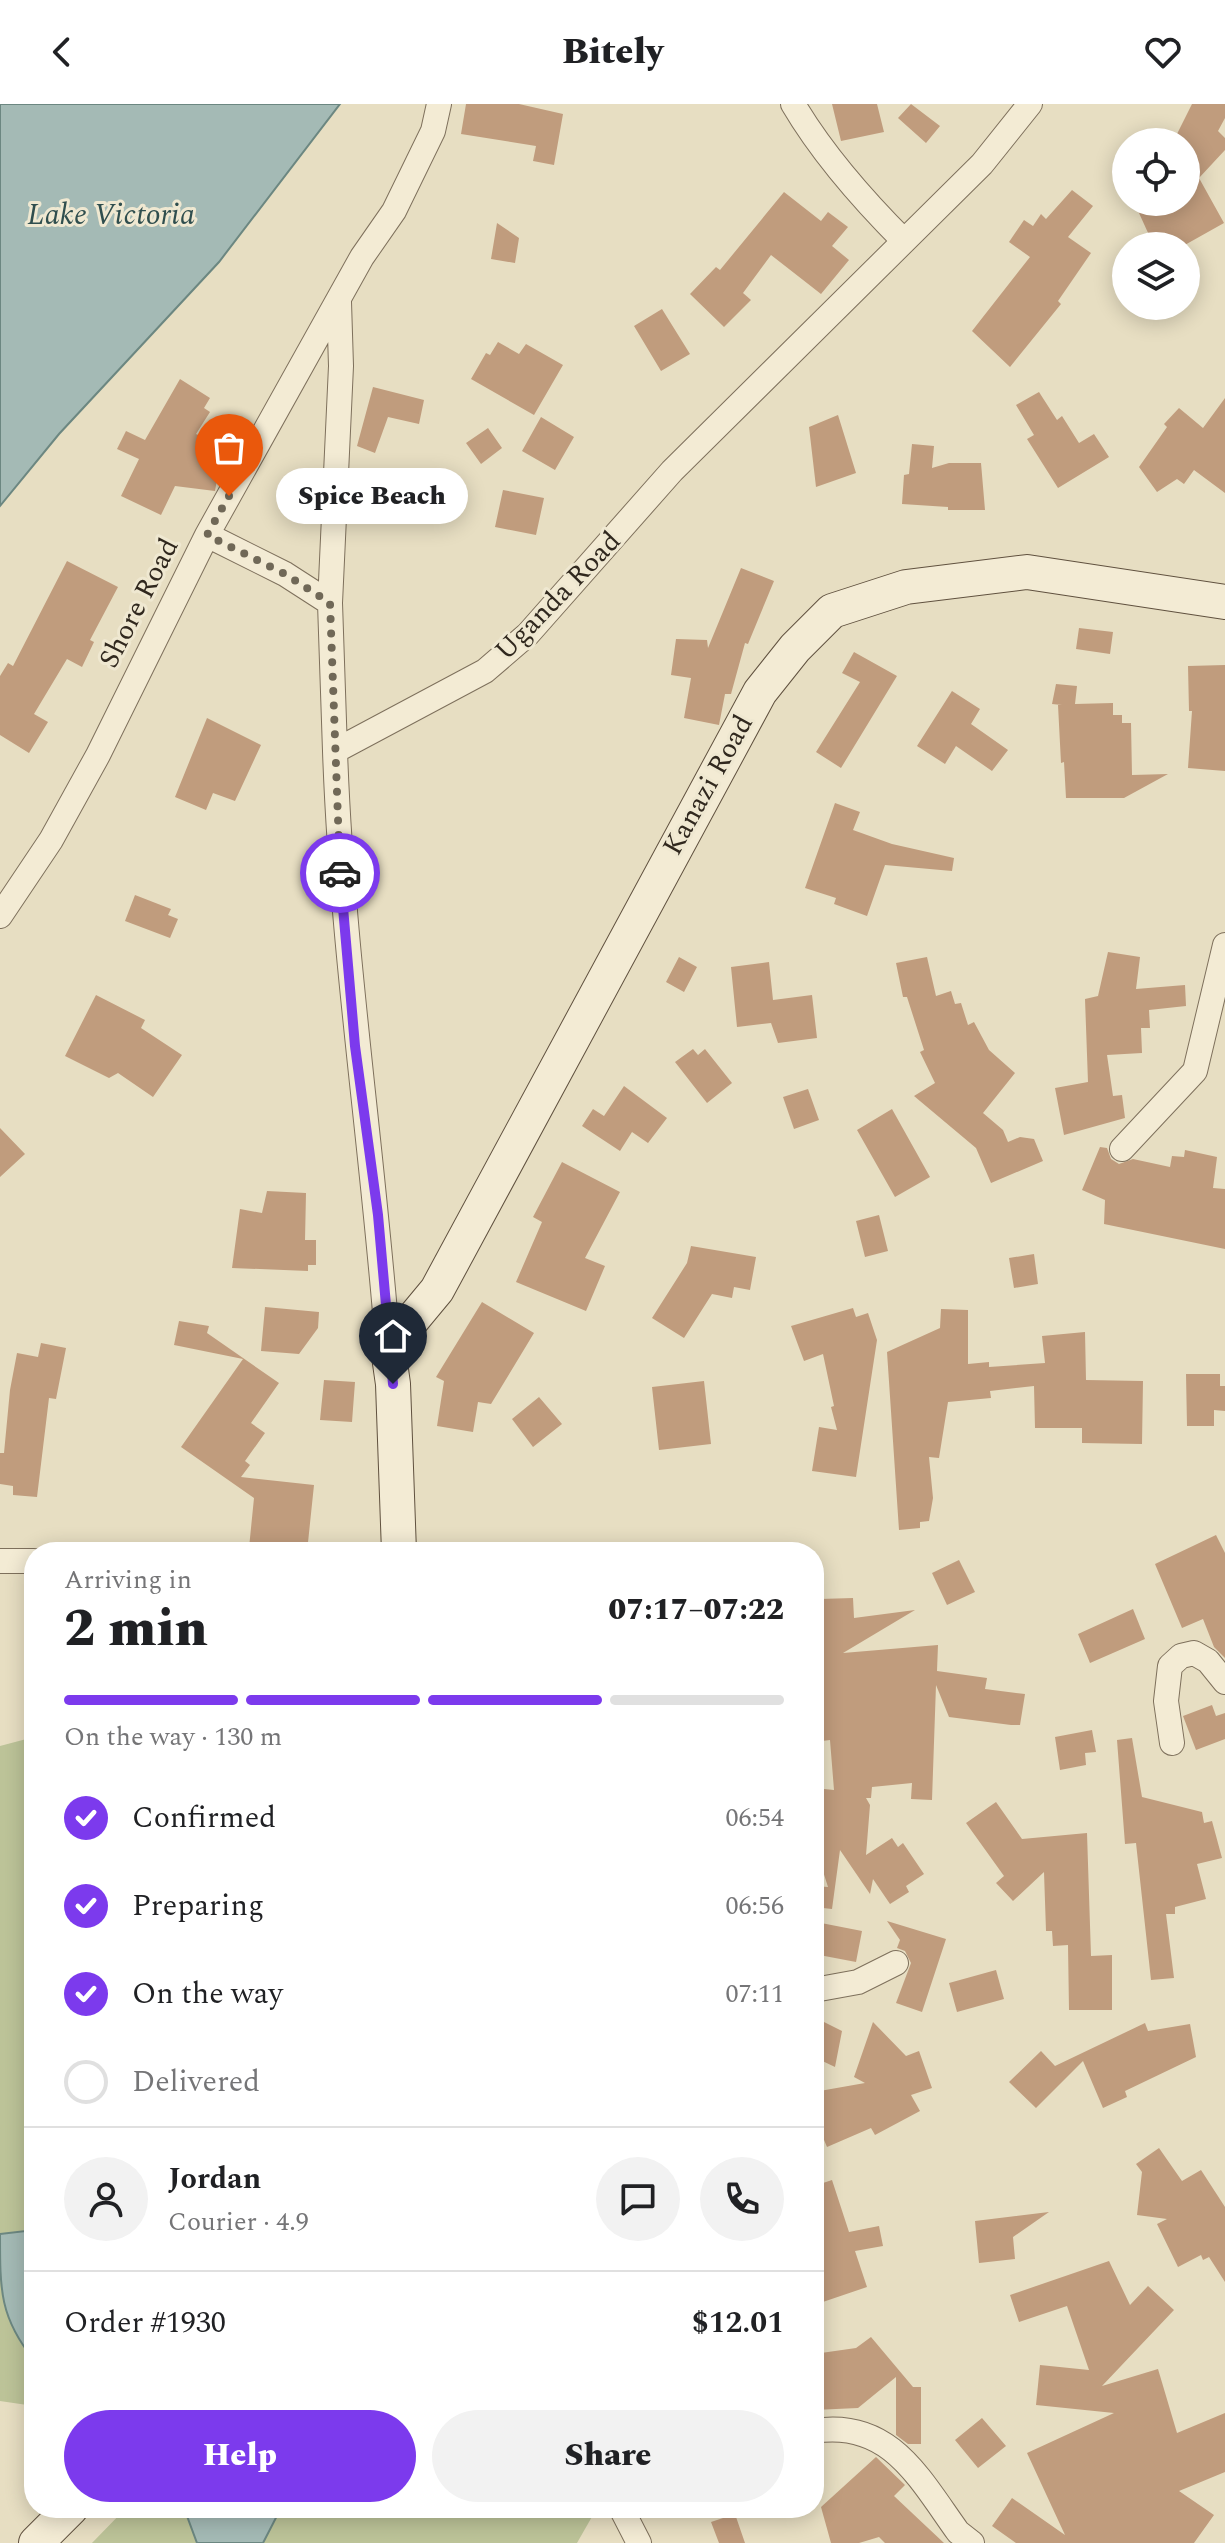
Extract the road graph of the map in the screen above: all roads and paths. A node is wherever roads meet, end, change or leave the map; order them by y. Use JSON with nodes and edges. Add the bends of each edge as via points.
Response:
{"nodes":[{"id":1,"x":439,"y":104,"type":"edge"},
{"id":2,"x":793,"y":104,"type":"edge"},
{"id":3,"x":1030,"y":104,"type":"edge"},
{"id":4,"x":904,"y":241,"type":"junction"},
{"id":5,"x":339,"y":302,"type":"junction"},
{"id":6,"x":207,"y":535,"type":"junction"},
{"id":7,"x":1225,"y":602,"type":"edge"},
{"id":8,"x":330,"y":603,"type":"junction"},
{"id":9,"x":335,"y":751,"type":"junction"},
{"id":10,"x":0,"y":916,"type":"edge"},
{"id":11,"x":1225,"y":945,"type":"edge"},
{"id":12,"x":1122,"y":1149,"type":"dead end"},
{"id":13,"x":388,"y":1349,"type":"junction"},
{"id":14,"x":399,"y":1542,"type":"edge"},
{"id":15,"x":0,"y":1561,"type":"edge"},
{"id":16,"x":24,"y":1561,"type":"edge"},
{"id":17,"x":1225,"y":1682,"type":"edge"},
{"id":18,"x":1172,"y":1743,"type":"dead end"},
{"id":19,"x":896,"y":1963,"type":"dead end"},
{"id":20,"x":824,"y":1988,"type":"edge"},
{"id":21,"x":824,"y":2429,"type":"edge"},
{"id":22,"x":61,"y":2518,"type":"edge"},
{"id":23,"x":626,"y":2518,"type":"edge"},
{"id":24,"x":36,"y":2543,"type":"edge"},
{"id":25,"x":639,"y":2543,"type":"edge"},
{"id":26,"x":972,"y":2543,"type":"edge"}],
"edges":[{"from":1,"to":5,"type":"street","name":"Shore Road","via":[[419,162]]},
{"from":2,"to":4,"type":"street","via":[[838,169]]},
{"from":3,"to":4,"type":"street","name":"Uganda Road","via":[[982,164]]},
{"from":4,"to":9,"type":"street","name":"Uganda Road","via":[[672,471],[528,634],[485,671]]},
{"from":5,"to":6,"type":"street","name":"Shore Road"},
{"from":5,"to":8,"type":"street"},
{"from":6,"to":8,"type":"street"},
{"from":6,"to":10,"type":"street","name":"Shore Road","via":[[98,755],[51,840]]},
{"from":7,"to":13,"type":"main road","name":"Kanazi Road","via":[[1027,572],[906,587],[832,611],[760,692],[437,1290]]},
{"from":8,"to":9,"type":"street"},
{"from":9,"to":13,"type":"street","via":[[355,1046],[378,1215]]},
{"from":11,"to":12,"type":"street","via":[[1195,1071]]},
{"from":13,"to":14,"type":"main road"},
{"from":15,"to":16,"type":"street"},
{"from":17,"to":18,"type":"street","via":[[1194,1653],[1170,1666],[1166,1701]]},
{"from":19,"to":20,"type":"street","via":[[858,1982]]},
{"from":21,"to":26,"type":"street","via":[[838,2427],[890,2445]]},
{"from":22,"to":24,"type":"main road"},
{"from":23,"to":25,"type":"street"}]}
